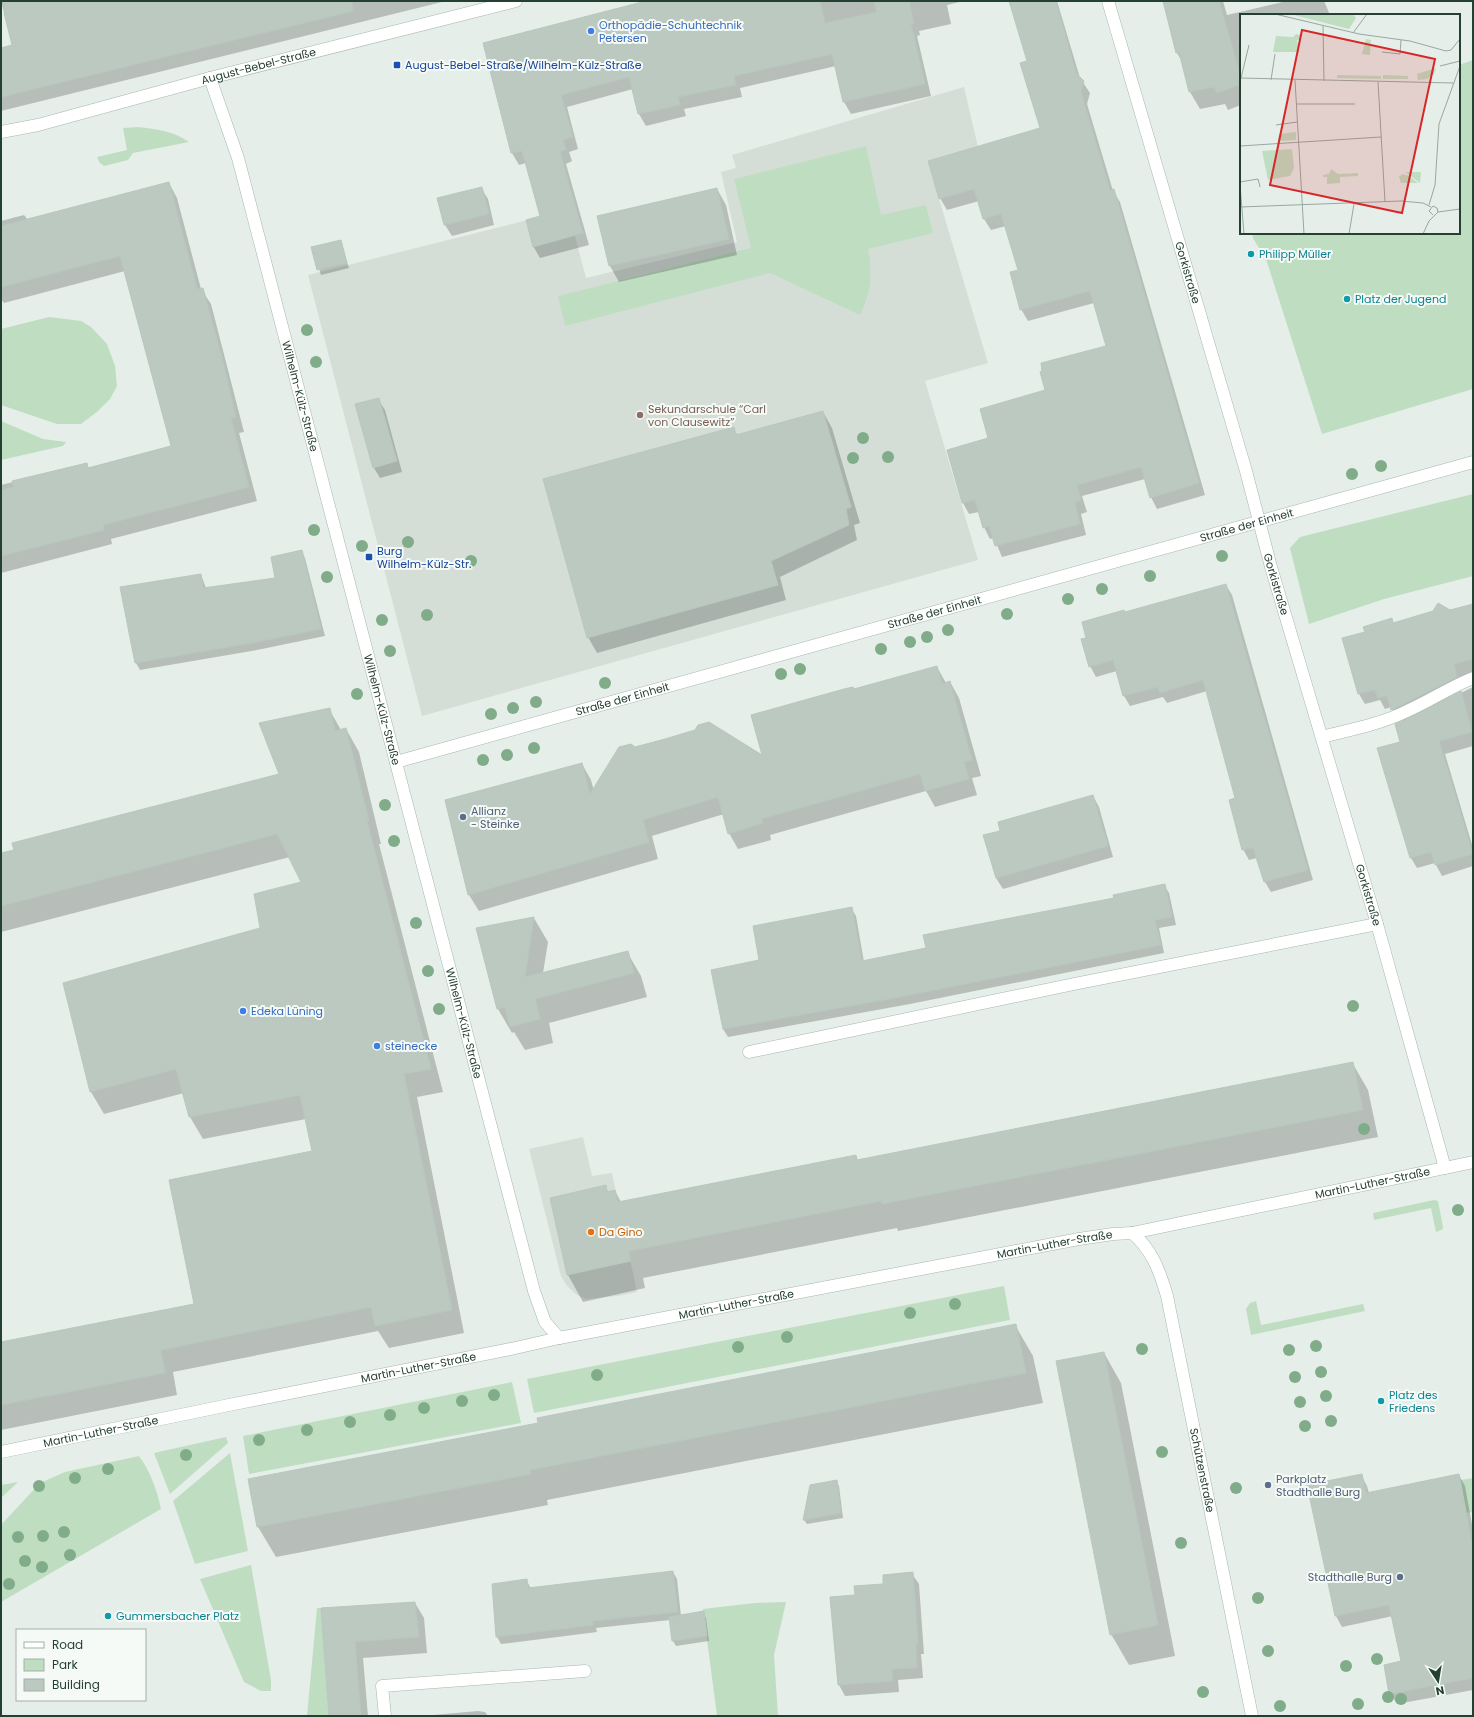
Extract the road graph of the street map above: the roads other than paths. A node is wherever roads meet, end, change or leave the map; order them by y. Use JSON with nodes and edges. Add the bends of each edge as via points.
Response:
{"nodes":[{"id":1,"x":516,"y":1,"type":"edge"},
{"id":2,"x":1108,"y":1,"type":"edge"},
{"id":3,"x":210,"y":78,"type":"junction"},
{"id":4,"x":1,"y":132,"type":"edge"},
{"id":5,"x":1473,"y":462,"type":"edge"},
{"id":6,"x":1260,"y":521,"type":"junction"},
{"id":7,"x":1473,"y":678,"type":"edge"},
{"id":8,"x":1322,"y":738,"type":"junction"},
{"id":9,"x":396,"y":762,"type":"junction"},
{"id":10,"x":1377,"y":924,"type":"junction"},
{"id":11,"x":749,"y":1052,"type":"dead end"},
{"id":12,"x":1473,"y":1162,"type":"edge"},
{"id":13,"x":1445,"y":1168,"type":"junction"},
{"id":14,"x":1132,"y":1233,"type":"junction"},
{"id":15,"x":559,"y":1338,"type":"junction"},
{"id":16,"x":1,"y":1452,"type":"edge"},
{"id":17,"x":585,"y":1672,"type":"dead end"},
{"id":18,"x":385,"y":1716,"type":"edge"},
{"id":19,"x":1252,"y":1716,"type":"edge"}],
"edges":[{"from":1,"to":3,"type":"street","name":"August-Bebel-Straße"},
{"from":2,"to":6,"type":"street","name":"Gorkistraße"},
{"from":3,"to":4,"type":"street","name":"August-Bebel-Straße","via":[[38,125]]},
{"from":3,"to":9,"type":"street","name":"Wilhelm-Külz-Straße","via":[[238,158]]},
{"from":5,"to":6,"type":"street","name":"Straße der Einheit"},
{"from":6,"to":8,"type":"street","name":"Gorkistraße"},
{"from":6,"to":9,"type":"street","name":"Straße der Einheit"},
{"from":7,"to":8,"type":"street","via":[[1460,682],[1406,712]]},
{"from":8,"to":10,"type":"street","name":"Gorkistraße"},
{"from":9,"to":15,"type":"street","name":"Wilhelm-Külz-Straße","via":[[534,1291],[545,1322]]},
{"from":10,"to":11,"type":"street"},
{"from":10,"to":13,"type":"street","name":"Gorkistraße"},
{"from":12,"to":13,"type":"street","name":"Martin-Luther-Straße"},
{"from":13,"to":14,"type":"street","name":"Martin-Luther-Straße"},
{"from":14,"to":15,"type":"street","name":"Martin-Luther-Straße","via":[[1078,1239]]},
{"from":14,"to":19,"type":"street","name":"Schützenstraße","via":[[1143,1242],[1151,1256],[1160,1274],[1166,1296]]},
{"from":15,"to":16,"type":"street","name":"Martin-Luther-Straße","via":[[511,1350]]},
{"from":17,"to":18,"type":"street","via":[[382,1686]]}]}
